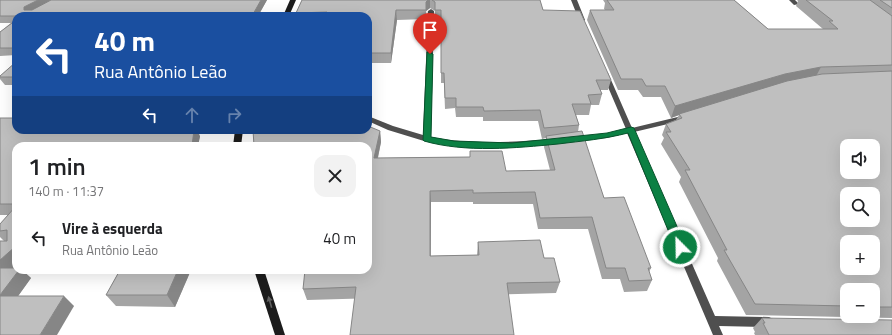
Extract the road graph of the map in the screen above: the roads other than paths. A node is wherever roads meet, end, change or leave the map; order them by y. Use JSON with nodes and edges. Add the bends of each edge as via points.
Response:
{"nodes":[{"id":1,"x":293,"y":0,"type":"edge"},
{"id":2,"x":574,"y":0,"type":"edge"},
{"id":3,"x":431,"y":11,"type":"edge"},
{"id":4,"x":287,"y":12,"type":"edge"},
{"id":5,"x":586,"y":27,"type":"edge"},
{"id":6,"x":604,"y":68,"type":"edge"},
{"id":7,"x":691,"y":116,"type":"edge"},
{"id":8,"x":372,"y":120,"type":"edge"},
{"id":9,"x":631,"y":130,"type":"junction"},
{"id":10,"x":427,"y":140,"type":"junction"},
{"id":11,"x":568,"y":140,"type":"edge"},
{"id":12,"x":560,"y":141,"type":"edge"},
{"id":13,"x":260,"y":274,"type":"edge"},
{"id":14,"x":712,"y":321,"type":"junction"},
{"id":15,"x":782,"y":322,"type":"edge"},
{"id":16,"x":280,"y":335,"type":"edge"},
{"id":17,"x":718,"y":335,"type":"edge"}],
"edges":[{"from":1,"to":4,"type":"main road"},
{"from":2,"to":5,"type":"street"},
{"from":3,"to":10,"type":"street"},
{"from":6,"to":9,"type":"street"},
{"from":7,"to":9,"type":"street"},
{"from":8,"to":10,"type":"street"},
{"from":9,"to":11,"type":"street","via":[[607,136]]},
{"from":9,"to":14,"type":"street"},
{"from":10,"to":12,"type":"street","via":[[454,144],[512,146]]},
{"from":16,"to":13,"type":"main road","one_way":true},
{"from":14,"to":15,"type":"street"},
{"from":14,"to":17,"type":"street"}]}
